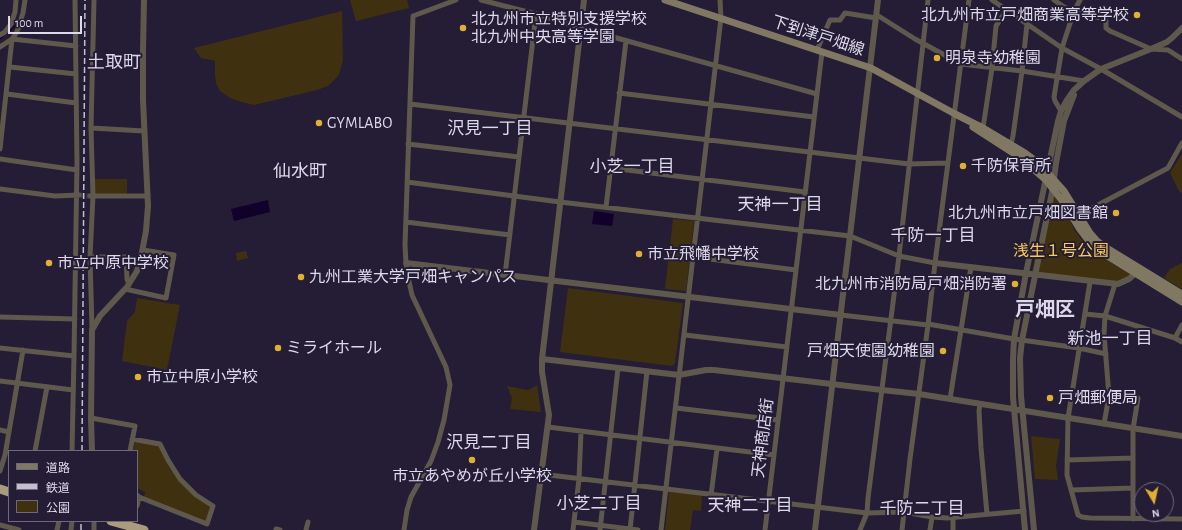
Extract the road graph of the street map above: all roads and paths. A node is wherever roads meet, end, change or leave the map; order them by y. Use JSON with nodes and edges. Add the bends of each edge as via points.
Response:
{"nodes":[{"id":1,"x":16,"y":0,"type":"edge"},
{"id":2,"x":25,"y":0,"type":"edge"},
{"id":3,"x":75,"y":0,"type":"edge"},
{"id":4,"x":94,"y":0,"type":"edge"},
{"id":5,"x":144,"y":0,"type":"edge"},
{"id":6,"x":456,"y":0,"type":"edge"},
{"id":7,"x":480,"y":0,"type":"edge"},
{"id":8,"x":584,"y":0,"type":"edge"},
{"id":9,"x":665,"y":0,"type":"edge"},
{"id":10,"x":720,"y":0,"type":"edge"},
{"id":11,"x":878,"y":0,"type":"edge"},
{"id":12,"x":928,"y":0,"type":"edge"},
{"id":13,"x":969,"y":0,"type":"edge"},
{"id":14,"x":992,"y":0,"type":"edge"},
{"id":15,"x":1054,"y":0,"type":"edge"},
{"id":16,"x":1080,"y":0,"type":"edge"},
{"id":17,"x":1006,"y":11,"type":"junction"},
{"id":18,"x":1074,"y":11,"type":"junction"},
{"id":19,"x":536,"y":14,"type":"junction"},
{"id":20,"x":876,"y":17,"type":"junction"},
{"id":21,"x":721,"y":18,"type":"junction"},
{"id":22,"x":1027,"y":24,"type":"junction"},
{"id":23,"x":581,"y":28,"type":"junction"},
{"id":24,"x":1182,"y":28,"type":"edge"},
{"id":25,"x":0,"y":35,"type":"edge"},
{"id":26,"x":12,"y":39,"type":"junction"},
{"id":27,"x":626,"y":40,"type":"junction"},
{"id":28,"x":923,"y":43,"type":"junction"},
{"id":29,"x":76,"y":46,"type":"junction"},
{"id":30,"x":0,"y":47,"type":"edge"},
{"id":31,"x":1062,"y":48,"type":"junction"},
{"id":32,"x":1151,"y":50,"type":"junction"},
{"id":33,"x":819,"y":51,"type":"junction"},
{"id":34,"x":1182,"y":59,"type":"edge"},
{"id":35,"x":961,"y":64,"type":"junction"},
{"id":36,"x":716,"y":65,"type":"junction"},
{"id":37,"x":10,"y":67,"type":"junction"},
{"id":38,"x":871,"y":68,"type":"junction"},
{"id":39,"x":992,"y":68,"type":"junction"},
{"id":40,"x":1101,"y":69,"type":"junction"},
{"id":41,"x":1022,"y":71,"type":"junction"},
{"id":42,"x":76,"y":74,"type":"junction"},
{"id":43,"x":1058,"y":76,"type":"junction"},
{"id":44,"x":1084,"y":81,"type":"junction"},
{"id":45,"x":918,"y":93,"type":"junction"},
{"id":46,"x":6,"y":94,"type":"junction"},
{"id":47,"x":619,"y":94,"type":"junction"},
{"id":48,"x":817,"y":94,"type":"junction"},
{"id":49,"x":76,"y":103,"type":"junction"},
{"id":50,"x":410,"y":104,"type":"junction"},
{"id":51,"x":711,"y":104,"type":"junction"},
{"id":52,"x":1062,"y":111,"type":"junction"},
{"id":53,"x":955,"y":114,"type":"junction"},
{"id":54,"x":524,"y":117,"type":"junction"},
{"id":55,"x":814,"y":117,"type":"junction"},
{"id":56,"x":1182,"y":117,"type":"edge"},
{"id":57,"x":569,"y":123,"type":"junction"},
{"id":58,"x":91,"y":128,"type":"junction"},
{"id":59,"x":616,"y":128,"type":"junction"},
{"id":60,"x":984,"y":128,"type":"junction"},
{"id":61,"x":144,"y":131,"type":"junction"},
{"id":62,"x":707,"y":139,"type":"junction"},
{"id":63,"x":1182,"y":143,"type":"edge"},
{"id":64,"x":408,"y":144,"type":"junction"},
{"id":65,"x":1011,"y":144,"type":"junction"},
{"id":66,"x":0,"y":149,"type":"edge"},
{"id":67,"x":810,"y":152,"type":"junction"},
{"id":68,"x":519,"y":157,"type":"junction"},
{"id":69,"x":860,"y":158,"type":"junction"},
{"id":70,"x":0,"y":159,"type":"edge"},
{"id":71,"x":948,"y":163,"type":"junction"},
{"id":72,"x":909,"y":164,"type":"junction"},
{"id":73,"x":611,"y":168,"type":"junction"},
{"id":74,"x":77,"y":170,"type":"junction"},
{"id":75,"x":1047,"y":172,"type":"junction"},
{"id":76,"x":703,"y":179,"type":"junction"},
{"id":77,"x":1054,"y":179,"type":"junction"},
{"id":78,"x":1046,"y":180,"type":"junction"},
{"id":79,"x":407,"y":182,"type":"junction"},
{"id":80,"x":1053,"y":187,"type":"junction"},
{"id":81,"x":0,"y":189,"type":"edge"},
{"id":82,"x":805,"y":192,"type":"junction"},
{"id":83,"x":77,"y":195,"type":"junction"},
{"id":84,"x":514,"y":195,"type":"junction"},
{"id":85,"x":91,"y":196,"type":"junction"},
{"id":86,"x":147,"y":196,"type":"junction"},
{"id":87,"x":560,"y":202,"type":"junction"},
{"id":88,"x":606,"y":207,"type":"junction"},
{"id":89,"x":1079,"y":215,"type":"junction"},
{"id":90,"x":698,"y":218,"type":"junction"},
{"id":91,"x":406,"y":222,"type":"junction"},
{"id":92,"x":801,"y":230,"type":"junction"},
{"id":93,"x":510,"y":235,"type":"junction"},
{"id":94,"x":850,"y":236,"type":"junction"},
{"id":95,"x":143,"y":250,"type":"junction"},
{"id":96,"x":899,"y":256,"type":"junction"},
{"id":97,"x":90,"y":257,"type":"junction"},
{"id":98,"x":694,"y":257,"type":"junction"},
{"id":99,"x":935,"y":263,"type":"junction"},
{"id":100,"x":406,"y":264,"type":"junction"},
{"id":101,"x":971,"y":267,"type":"junction"},
{"id":102,"x":796,"y":270,"type":"junction"},
{"id":103,"x":1137,"y":271,"type":"junction"},
{"id":104,"x":1026,"y":273,"type":"junction"},
{"id":105,"x":1035,"y":274,"type":"junction"},
{"id":106,"x":505,"y":275,"type":"junction"},
{"id":107,"x":551,"y":281,"type":"junction"},
{"id":108,"x":1090,"y":282,"type":"junction"},
{"id":109,"x":1115,"y":284,"type":"junction"},
{"id":110,"x":127,"y":286,"type":"junction"},
{"id":111,"x":1182,"y":294,"type":"edge"},
{"id":112,"x":689,"y":297,"type":"junction"},
{"id":113,"x":1182,"y":302,"type":"edge"},
{"id":114,"x":791,"y":309,"type":"junction"},
{"id":115,"x":1084,"y":314,"type":"junction"},
{"id":116,"x":841,"y":315,"type":"junction"},
{"id":117,"x":0,"y":316,"type":"edge"},
{"id":118,"x":1105,"y":316,"type":"junction"},
{"id":119,"x":75,"y":319,"type":"junction"},
{"id":120,"x":890,"y":321,"type":"junction"},
{"id":121,"x":928,"y":325,"type":"junction"},
{"id":122,"x":1182,"y":325,"type":"edge"},
{"id":123,"x":92,"y":330,"type":"junction"},
{"id":124,"x":961,"y":330,"type":"junction"},
{"id":125,"x":685,"y":335,"type":"junction"},
{"id":126,"x":1175,"y":338,"type":"junction"},
{"id":127,"x":1014,"y":339,"type":"junction"},
{"id":128,"x":1022,"y":340,"type":"junction"},
{"id":129,"x":1182,"y":342,"type":"edge"},
{"id":130,"x":787,"y":347,"type":"junction"},
{"id":131,"x":0,"y":348,"type":"edge"},
{"id":132,"x":1079,"y":348,"type":"junction"},
{"id":133,"x":23,"y":350,"type":"junction"},
{"id":134,"x":1106,"y":354,"type":"junction"},
{"id":135,"x":74,"y":356,"type":"junction"},
{"id":136,"x":542,"y":359,"type":"junction"},
{"id":137,"x":618,"y":368,"type":"junction"},
{"id":138,"x":647,"y":372,"type":"junction"},
{"id":139,"x":679,"y":375,"type":"junction"},
{"id":140,"x":783,"y":378,"type":"junction"},
{"id":141,"x":0,"y":381,"type":"edge"},
{"id":142,"x":17,"y":383,"type":"junction"},
{"id":143,"x":832,"y":384,"type":"junction"},
{"id":144,"x":47,"y":387,"type":"junction"},
{"id":145,"x":74,"y":390,"type":"junction"},
{"id":146,"x":882,"y":390,"type":"junction"},
{"id":147,"x":919,"y":394,"type":"junction"},
{"id":148,"x":1109,"y":396,"type":"junction"},
{"id":149,"x":950,"y":399,"type":"junction"},
{"id":150,"x":980,"y":404,"type":"junction"},
{"id":151,"x":676,"y":408,"type":"junction"},
{"id":152,"x":1015,"y":410,"type":"junction"},
{"id":153,"x":1022,"y":411,"type":"junction"},
{"id":154,"x":91,"y":418,"type":"junction"},
{"id":155,"x":1068,"y":418,"type":"junction"},
{"id":156,"x":778,"y":420,"type":"junction"},
{"id":157,"x":1104,"y":424,"type":"junction"},
{"id":158,"x":548,"y":428,"type":"junction"},
{"id":159,"x":1133,"y":428,"type":"junction"},
{"id":160,"x":0,"y":430,"type":"edge"},
{"id":161,"x":9,"y":432,"type":"junction"},
{"id":162,"x":581,"y":432,"type":"junction"},
{"id":163,"x":611,"y":436,"type":"junction"},
{"id":164,"x":1182,"y":436,"type":"edge"},
{"id":165,"x":132,"y":439,"type":"junction"},
{"id":166,"x":640,"y":439,"type":"junction"},
{"id":167,"x":671,"y":443,"type":"junction"},
{"id":168,"x":717,"y":449,"type":"junction"},
{"id":169,"x":35,"y":450,"type":"edge"},
{"id":170,"x":72,"y":450,"type":"edge"},
{"id":171,"x":92,"y":450,"type":"edge"},
{"id":172,"x":130,"y":450,"type":"edge"},
{"id":173,"x":774,"y":455,"type":"junction"},
{"id":174,"x":7,"y":456,"type":"edge"},
{"id":175,"x":1133,"y":458,"type":"junction"},
{"id":176,"x":1067,"y":460,"type":"junction"},
{"id":177,"x":0,"y":471,"type":"edge"},
{"id":178,"x":541,"y":474,"type":"junction"},
{"id":179,"x":579,"y":479,"type":"junction"},
{"id":180,"x":605,"y":482,"type":"junction"},
{"id":181,"x":635,"y":486,"type":"junction"},
{"id":182,"x":1133,"y":488,"type":"junction"},
{"id":183,"x":666,"y":489,"type":"junction"},
{"id":184,"x":1071,"y":490,"type":"junction"},
{"id":185,"x":711,"y":495,"type":"junction"},
{"id":186,"x":138,"y":496,"type":"edge"},
{"id":187,"x":768,"y":502,"type":"junction"},
{"id":188,"x":818,"y":508,"type":"junction"},
{"id":189,"x":1024,"y":511,"type":"junction"},
{"id":190,"x":904,"y":512,"type":"junction"},
{"id":191,"x":867,"y":513,"type":"junction"},
{"id":192,"x":987,"y":514,"type":"junction"},
{"id":193,"x":932,"y":517,"type":"junction"},
{"id":194,"x":953,"y":517,"type":"junction"},
{"id":195,"x":1133,"y":519,"type":"junction"},
{"id":196,"x":1182,"y":519,"type":"edge"},
{"id":197,"x":115,"y":522,"type":"edge"},
{"id":198,"x":308,"y":522,"type":"dead end"},
{"id":199,"x":574,"y":522,"type":"junction"},
{"id":200,"x":0,"y":525,"type":"edge"},
{"id":201,"x":132,"y":526,"type":"edge"},
{"id":202,"x":600,"y":528,"type":"edge"},
{"id":203,"x":630,"y":529,"type":"edge"},
{"id":204,"x":19,"y":530,"type":"edge"},
{"id":205,"x":144,"y":530,"type":"edge"},
{"id":206,"x":306,"y":530,"type":"edge"},
{"id":207,"x":404,"y":530,"type":"edge"},
{"id":208,"x":534,"y":530,"type":"edge"},
{"id":209,"x":573,"y":530,"type":"edge"},
{"id":210,"x":638,"y":530,"type":"edge"},
{"id":211,"x":661,"y":530,"type":"edge"},
{"id":212,"x":765,"y":530,"type":"edge"},
{"id":213,"x":815,"y":530,"type":"edge"},
{"id":214,"x":860,"y":530,"type":"edge"},
{"id":215,"x":902,"y":530,"type":"edge"},
{"id":216,"x":930,"y":530,"type":"edge"},
{"id":217,"x":953,"y":530,"type":"edge"},
{"id":218,"x":1025,"y":530,"type":"edge"},
{"id":219,"x":1034,"y":530,"type":"edge"}],
"edges":[{"from":1,"to":25,"type":"street","via":[[11,24]]},
{"from":2,"to":26,"type":"street","via":[[17,32]]},
{"from":3,"to":29,"type":"street"},
{"from":4,"to":58,"type":"street"},
{"from":5,"to":61,"type":"street"},
{"from":6,"to":50,"type":"street","via":[[413,16]]},
{"from":7,"to":19,"type":"street"},
{"from":8,"to":23,"type":"street"},
{"from":9,"to":21,"type":"main road","name":"下到津戸畑線"},
{"from":10,"to":21,"type":"street"},
{"from":11,"to":20,"type":"street"},
{"from":12,"to":28,"type":"street"},
{"from":13,"to":35,"type":"street"},
{"from":14,"to":17,"type":"street"},
{"from":15,"to":18,"type":"street"},
{"from":16,"to":18,"type":"street"},
{"from":17,"to":22,"type":"street"},
{"from":17,"to":39,"type":"street","via":[[996,26]]},
{"from":18,"to":31,"type":"street"},
{"from":18,"to":32,"type":"street","via":[[1104,18],[1106,28],[1110,31]]},
{"from":19,"to":23,"type":"street"},
{"from":19,"to":54,"type":"street"},
{"from":20,"to":28,"type":"street"},
{"from":20,"to":33,"type":"street","name":"天神商店街","via":[[845,13],[840,20],[830,20]]},
{"from":20,"to":38,"type":"street"},
{"from":21,"to":33,"type":"main road","name":"下到津戸畑線"},
{"from":21,"to":36,"type":"street"},
{"from":22,"to":31,"type":"street"},
{"from":22,"to":41,"type":"street"},
{"from":23,"to":27,"type":"street"},
{"from":23,"to":57,"type":"street"},
{"from":24,"to":32,"type":"street","via":[[1167,42]]},
{"from":26,"to":29,"type":"street"},
{"from":26,"to":30,"type":"street"},
{"from":26,"to":37,"type":"street"},
{"from":27,"to":36,"type":"street"},
{"from":27,"to":47,"type":"street"},
{"from":28,"to":35,"type":"street"},
{"from":28,"to":45,"type":"street"},
{"from":29,"to":42,"type":"street"},
{"from":31,"to":40,"type":"street"},
{"from":31,"to":43,"type":"street"},
{"from":32,"to":34,"type":"street","via":[[1168,50]]},
{"from":32,"to":40,"type":"street"},
{"from":33,"to":38,"type":"main road","name":"下到津戸畑線"},
{"from":33,"to":48,"type":"street","name":"天神商店街"},
{"from":35,"to":39,"type":"street"},
{"from":35,"to":53,"type":"street"},
{"from":36,"to":48,"type":"street"},
{"from":36,"to":51,"type":"street"},
{"from":37,"to":42,"type":"street"},
{"from":37,"to":46,"type":"street"},
{"from":38,"to":45,"type":"main road","name":"下到津戸畑線"},
{"from":38,"to":69,"type":"street"},
{"from":39,"to":41,"type":"street"},
{"from":39,"to":60,"type":"street"},
{"from":40,"to":44,"type":"street"},
{"from":40,"to":56,"type":"street"},
{"from":41,"to":43,"type":"street"},
{"from":41,"to":65,"type":"street"},
{"from":42,"to":49,"type":"street"},
{"from":43,"to":44,"type":"street"},
{"from":43,"to":52,"type":"street","via":[[1054,97]]},
{"from":44,"to":52,"type":"street","via":[[1074,90]]},
{"from":44,"to":77,"type":"street","via":[[1076,91],[1064,121]]},
{"from":45,"to":53,"type":"main road","name":"下到津戸畑線"},
{"from":45,"to":72,"type":"street"},
{"from":46,"to":49,"type":"street"},
{"from":46,"to":66,"type":"street"},
{"from":47,"to":51,"type":"street"},
{"from":47,"to":59,"type":"street"},
{"from":48,"to":55,"type":"street","name":"天神商店街"},
{"from":49,"to":74,"type":"street"},
{"from":50,"to":54,"type":"street"},
{"from":50,"to":64,"type":"street"},
{"from":51,"to":55,"type":"street"},
{"from":51,"to":62,"type":"street"},
{"from":52,"to":75,"type":"street"},
{"from":53,"to":60,"type":"main road","name":"下到津戸畑線"},
{"from":53,"to":71,"type":"street"},
{"from":53,"to":78,"type":"main road","name":"下到津戸畑線","via":[[1021,158]]},
{"from":54,"to":57,"type":"street"},
{"from":54,"to":68,"type":"street"},
{"from":55,"to":67,"type":"street","name":"天神商店街"},
{"from":57,"to":59,"type":"street"},
{"from":57,"to":87,"type":"street"},
{"from":58,"to":61,"type":"street"},
{"from":58,"to":85,"type":"street"},
{"from":59,"to":62,"type":"street"},
{"from":59,"to":73,"type":"street"},
{"from":60,"to":65,"type":"main road","name":"下到津戸畑線"},
{"from":61,"to":86,"type":"street"},
{"from":62,"to":67,"type":"street"},
{"from":62,"to":76,"type":"street"},
{"from":63,"to":89,"type":"street","via":[[1168,168]]},
{"from":64,"to":68,"type":"street"},
{"from":64,"to":79,"type":"street"},
{"from":65,"to":75,"type":"main road","name":"下到津戸畑線"},
{"from":67,"to":69,"type":"street"},
{"from":67,"to":82,"type":"street","name":"天神商店街"},
{"from":68,"to":84,"type":"street"},
{"from":69,"to":72,"type":"street"},
{"from":69,"to":94,"type":"street"},
{"from":70,"to":74,"type":"street"},
{"from":71,"to":72,"type":"street"},
{"from":71,"to":99,"type":"street"},
{"from":72,"to":96,"type":"street"},
{"from":73,"to":76,"type":"street"},
{"from":73,"to":88,"type":"street"},
{"from":74,"to":83,"type":"street"},
{"from":75,"to":77,"type":"main road","name":"下到津戸畑線"},
{"from":75,"to":78,"type":"street"},
{"from":76,"to":82,"type":"street"},
{"from":76,"to":90,"type":"street"},
{"from":77,"to":80,"type":"street"},
{"from":77,"to":89,"type":"main road","name":"下到津戸畑線"},
{"from":78,"to":80,"type":"main road","name":"下到津戸畑線"},
{"from":78,"to":104,"type":"street"},
{"from":79,"to":84,"type":"street"},
{"from":79,"to":91,"type":"street"},
{"from":80,"to":103,"type":"main road","name":"下到津戸畑線","via":[[1092,245]]},
{"from":80,"to":105,"type":"street"},
{"from":81,"to":83,"type":"street","via":[[55,196]]},
{"from":82,"to":92,"type":"street","name":"天神商店街"},
{"from":83,"to":119,"type":"street"},
{"from":84,"to":87,"type":"street"},
{"from":84,"to":93,"type":"street"},
{"from":85,"to":86,"type":"street"},
{"from":85,"to":97,"type":"street"},
{"from":86,"to":95,"type":"street"},
{"from":87,"to":88,"type":"street"},
{"from":87,"to":107,"type":"street"},
{"from":88,"to":90,"type":"street"},
{"from":89,"to":103,"type":"main road","name":"下到津戸畑線","via":[[1097,241]]},
{"from":90,"to":92,"type":"street"},
{"from":90,"to":98,"type":"street"},
{"from":91,"to":93,"type":"street"},
{"from":91,"to":100,"type":"street"},
{"from":92,"to":94,"type":"street"},
{"from":92,"to":102,"type":"street","name":"天神商店街"},
{"from":93,"to":106,"type":"street"},
{"from":94,"to":96,"type":"street"},
{"from":94,"to":116,"type":"street"},
{"from":95,"to":110,"type":"street","via":[[137,271]]},
{"from":95,"to":110,"type":"street","via":[[174,255],[166,298]]},
{"from":96,"to":99,"type":"street"},
{"from":96,"to":120,"type":"street"},
{"from":97,"to":110,"type":"street","via":[[126,257]]},
{"from":97,"to":123,"type":"street"},
{"from":98,"to":102,"type":"street"},
{"from":98,"to":112,"type":"street"},
{"from":99,"to":101,"type":"street"},
{"from":99,"to":121,"type":"street"},
{"from":100,"to":106,"type":"street"},
{"from":100,"to":207,"type":"street","via":[[412,295],[450,382],[438,442],[431,461],[411,497]]},
{"from":101,"to":104,"type":"street"},
{"from":101,"to":124,"type":"street"},
{"from":102,"to":114,"type":"street","name":"天神商店街"},
{"from":103,"to":109,"type":"street","via":[[1129,279]]},
{"from":103,"to":111,"type":"main road","name":"下到津戸畑線"},
{"from":103,"to":113,"type":"main road","name":"下到津戸畑線"},
{"from":104,"to":105,"type":"street"},
{"from":104,"to":127,"type":"street"},
{"from":105,"to":108,"type":"street"},
{"from":105,"to":128,"type":"street"},
{"from":106,"to":107,"type":"street"},
{"from":107,"to":112,"type":"street"},
{"from":107,"to":136,"type":"street"},
{"from":108,"to":109,"type":"street"},
{"from":108,"to":115,"type":"street"},
{"from":109,"to":118,"type":"street"},
{"from":110,"to":123,"type":"street","via":[[100,316]]},
{"from":112,"to":114,"type":"street"},
{"from":112,"to":125,"type":"street"},
{"from":114,"to":116,"type":"street"},
{"from":114,"to":130,"type":"street","name":"天神商店街"},
{"from":115,"to":118,"type":"street"},
{"from":115,"to":132,"type":"street"},
{"from":116,"to":120,"type":"street"},
{"from":116,"to":143,"type":"street"},
{"from":117,"to":119,"type":"street"},
{"from":118,"to":126,"type":"street"},
{"from":118,"to":134,"type":"street"},
{"from":119,"to":135,"type":"street"},
{"from":120,"to":121,"type":"street"},
{"from":120,"to":146,"type":"street"},
{"from":121,"to":124,"type":"street"},
{"from":121,"to":147,"type":"street"},
{"from":122,"to":126,"type":"street"},
{"from":123,"to":154,"type":"street"},
{"from":124,"to":127,"type":"street"},
{"from":124,"to":149,"type":"street"},
{"from":125,"to":130,"type":"street"},
{"from":125,"to":139,"type":"street"},
{"from":126,"to":129,"type":"street"},
{"from":127,"to":128,"type":"street"},
{"from":127,"to":152,"type":"street","via":[[1012,380]]},
{"from":128,"to":132,"type":"street"},
{"from":128,"to":153,"type":"street"},
{"from":130,"to":140,"type":"street","name":"天神商店街"},
{"from":131,"to":133,"type":"street"},
{"from":132,"to":134,"type":"street"},
{"from":132,"to":155,"type":"street"},
{"from":133,"to":135,"type":"street"},
{"from":133,"to":142,"type":"street"},
{"from":134,"to":148,"type":"street"},
{"from":135,"to":145,"type":"street"},
{"from":136,"to":137,"type":"street"},
{"from":136,"to":158,"type":"street","via":[[549,415]]},
{"from":137,"to":138,"type":"street"},
{"from":137,"to":163,"type":"street"},
{"from":138,"to":139,"type":"street"},
{"from":138,"to":166,"type":"street"},
{"from":139,"to":140,"type":"street","via":[[710,370]]},
{"from":139,"to":151,"type":"street"},
{"from":140,"to":143,"type":"street"},
{"from":140,"to":156,"type":"street","name":"天神商店街"},
{"from":141,"to":142,"type":"street"},
{"from":142,"to":144,"type":"street"},
{"from":142,"to":161,"type":"street"},
{"from":143,"to":146,"type":"street"},
{"from":143,"to":188,"type":"street"},
{"from":144,"to":145,"type":"street"},
{"from":144,"to":169,"type":"street"},
{"from":145,"to":170,"type":"street"},
{"from":146,"to":147,"type":"street"},
{"from":146,"to":191,"type":"street"},
{"from":147,"to":149,"type":"street"},
{"from":147,"to":190,"type":"street"},
{"from":148,"to":157,"type":"street"},
{"from":148,"to":159,"type":"street","via":[[1138,398]]},
{"from":149,"to":150,"type":"street"},
{"from":150,"to":152,"type":"street"},
{"from":150,"to":192,"type":"street"},
{"from":151,"to":156,"type":"street"},
{"from":151,"to":167,"type":"street"},
{"from":152,"to":153,"type":"street"},
{"from":152,"to":189,"type":"street"},
{"from":153,"to":155,"type":"street"},
{"from":153,"to":219,"type":"street"},
{"from":154,"to":165,"type":"street","via":[[135,426]]},
{"from":154,"to":171,"type":"street"},
{"from":155,"to":157,"type":"street"},
{"from":155,"to":176,"type":"street"},
{"from":156,"to":173,"type":"street","name":"天神商店街"},
{"from":157,"to":159,"type":"street"},
{"from":158,"to":162,"type":"street"},
{"from":158,"to":178,"type":"street"},
{"from":159,"to":164,"type":"street"},
{"from":159,"to":175,"type":"street"},
{"from":160,"to":161,"type":"street"},
{"from":161,"to":174,"type":"street"},
{"from":162,"to":163,"type":"street"},
{"from":162,"to":179,"type":"street"},
{"from":163,"to":166,"type":"street"},
{"from":163,"to":180,"type":"street"},
{"from":165,"to":172,"type":"street"},
{"from":165,"to":186,"type":"street","via":[[160,444],[180,479],[196,495],[213,506],[207,524]]},
{"from":166,"to":167,"type":"street"},
{"from":166,"to":181,"type":"street"},
{"from":167,"to":168,"type":"street"},
{"from":167,"to":183,"type":"street"},
{"from":168,"to":173,"type":"street"},
{"from":168,"to":185,"type":"street"},
{"from":173,"to":187,"type":"street","name":"天神商店街"},
{"from":174,"to":177,"type":"street"},
{"from":175,"to":176,"type":"street"},
{"from":175,"to":182,"type":"street"},
{"from":176,"to":184,"type":"street"},
{"from":178,"to":179,"type":"street"},
{"from":178,"to":208,"type":"street"},
{"from":179,"to":180,"type":"street"},
{"from":179,"to":199,"type":"street"},
{"from":180,"to":181,"type":"street"},
{"from":180,"to":202,"type":"street"},
{"from":181,"to":183,"type":"street"},
{"from":181,"to":203,"type":"street"},
{"from":182,"to":184,"type":"street"},
{"from":182,"to":195,"type":"street"},
{"from":183,"to":185,"type":"street"},
{"from":183,"to":211,"type":"street"},
{"from":184,"to":195,"type":"street","via":[[1078,515],[1082,517]]},
{"from":185,"to":187,"type":"street"},
{"from":187,"to":188,"type":"street"},
{"from":187,"to":212,"type":"street","name":"天神商店街"},
{"from":188,"to":191,"type":"street"},
{"from":188,"to":213,"type":"street"},
{"from":189,"to":192,"type":"street"},
{"from":189,"to":218,"type":"street"},
{"from":190,"to":191,"type":"street"},
{"from":190,"to":193,"type":"street"},
{"from":190,"to":215,"type":"street"},
{"from":191,"to":214,"type":"street"},
{"from":192,"to":194,"type":"street"},
{"from":193,"to":194,"type":"street"},
{"from":193,"to":216,"type":"street"},
{"from":194,"to":217,"type":"street"},
{"from":195,"to":196,"type":"street"},
{"from":197,"to":201,"type":"highway"},
{"from":198,"to":206,"type":"street"},
{"from":199,"to":202,"type":"street"},
{"from":199,"to":209,"type":"street"},
{"from":200,"to":204,"type":"street"},
{"from":201,"to":205,"type":"highway"},
{"from":202,"to":203,"type":"street"},
{"from":203,"to":210,"type":"street"}]}
